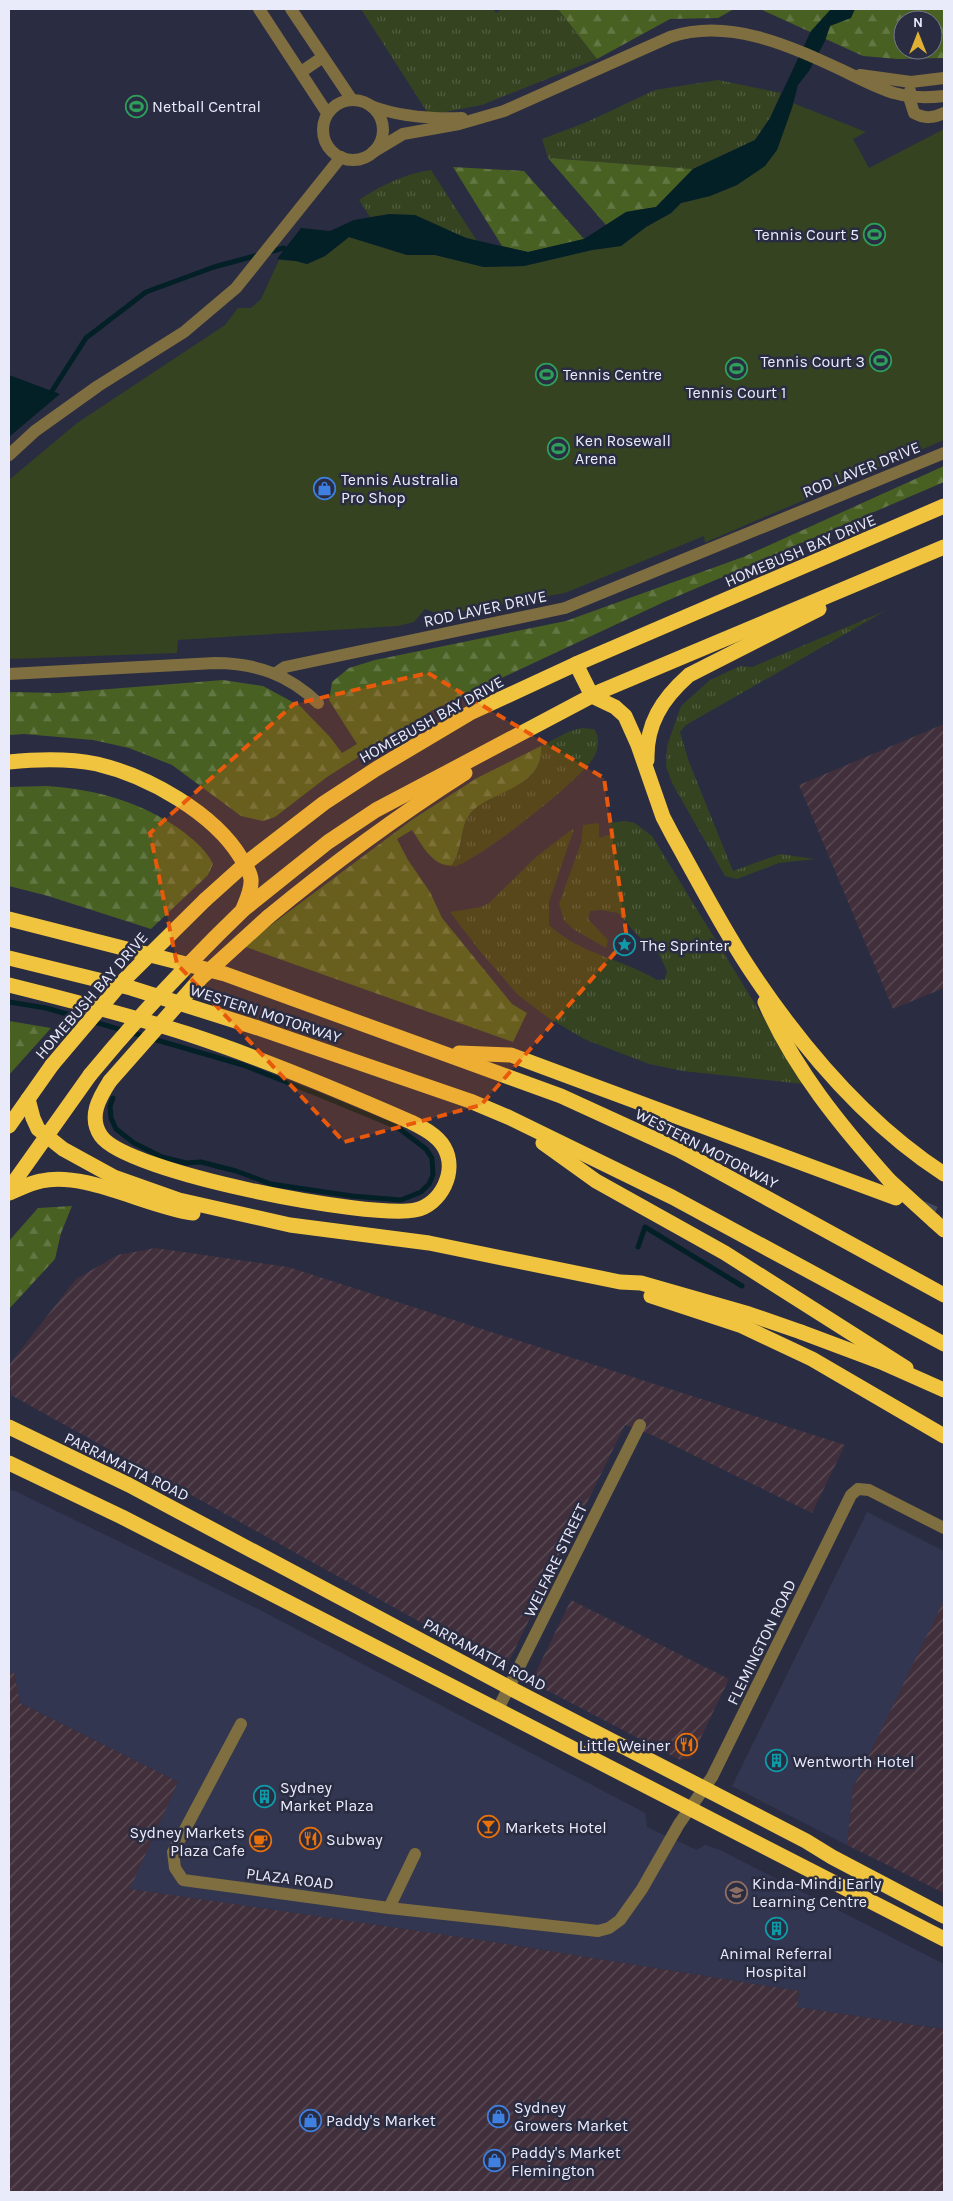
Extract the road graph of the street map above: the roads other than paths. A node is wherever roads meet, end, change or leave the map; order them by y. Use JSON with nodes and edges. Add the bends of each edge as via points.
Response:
{"nodes":[{"id":1,"x":259,"y":9,"type":"edge"},
{"id":2,"x":291,"y":9,"type":"edge"},
{"id":3,"x":323,"y":57,"type":"junction"},
{"id":4,"x":301,"y":72,"type":"junction"},
{"id":5,"x":846,"y":72,"type":"junction"},
{"id":6,"x":944,"y":78,"type":"edge"},
{"id":7,"x":911,"y":82,"type":"junction"},
{"id":8,"x":944,"y":96,"type":"edge"},
{"id":9,"x":909,"y":97,"type":"junction"},
{"id":10,"x":352,"y":100,"type":"junction"},
{"id":11,"x":371,"y":106,"type":"junction"},
{"id":12,"x":328,"y":113,"type":"junction"},
{"id":13,"x":944,"y":113,"type":"edge"},
{"id":14,"x":492,"y":115,"type":"junction"},
{"id":15,"x":373,"y":152,"type":"junction"},
{"id":16,"x":341,"y":157,"type":"junction"},
{"id":17,"x":944,"y":453,"type":"edge"},
{"id":18,"x":9,"y":455,"type":"edge"},
{"id":19,"x":944,"y":506,"type":"edge"},
{"id":20,"x":944,"y":547,"type":"edge"},
{"id":21,"x":924,"y":555,"type":"junction"},
{"id":22,"x":576,"y":664,"type":"junction"},
{"id":23,"x":276,"y":673,"type":"junction"},
{"id":24,"x":9,"y":674,"type":"edge"},
{"id":25,"x":592,"y":696,"type":"junction"},
{"id":26,"x":318,"y":703,"type":"dead end"},
{"id":27,"x":550,"y":718,"type":"junction"},
{"id":28,"x":9,"y":762,"type":"edge"},
{"id":29,"x":649,"y":774,"type":"junction"},
{"id":30,"x":245,"y":864,"type":"junction"},
{"id":31,"x":243,"y":910,"type":"junction"},
{"id":32,"x":9,"y":918,"type":"edge"},
{"id":33,"x":9,"y":958,"type":"edge"},
{"id":34,"x":752,"y":973,"type":"junction"},
{"id":35,"x":9,"y":985,"type":"edge"},
{"id":36,"x":443,"y":1052,"type":"junction"},
{"id":37,"x":28,"y":1099,"type":"junction"},
{"id":38,"x":508,"y":1117,"type":"junction"},
{"id":39,"x":9,"y":1126,"type":"edge"},
{"id":40,"x":45,"y":1136,"type":"junction"},
{"id":41,"x":944,"y":1174,"type":"edge"},
{"id":42,"x":9,"y":1191,"type":"edge"},
{"id":43,"x":896,"y":1198,"type":"dead end"},
{"id":44,"x":260,"y":1220,"type":"junction"},
{"id":45,"x":939,"y":1226,"type":"edge"},
{"id":46,"x":620,"y":1282,"type":"junction"},
{"id":47,"x":944,"y":1295,"type":"edge"},
{"id":48,"x":944,"y":1344,"type":"edge"},
{"id":49,"x":944,"y":1391,"type":"edge"},
{"id":50,"x":640,"y":1425,"type":"dead end"},
{"id":51,"x":9,"y":1427,"type":"edge"},
{"id":52,"x":944,"y":1436,"type":"edge"},
{"id":53,"x":9,"y":1463,"type":"edge"},
{"id":54,"x":944,"y":1528,"type":"edge"},
{"id":55,"x":510,"y":1688,"type":"junction"},
{"id":56,"x":498,"y":1709,"type":"junction"},
{"id":57,"x":242,"y":1724,"type":"dead end"},
{"id":58,"x":704,"y":1788,"type":"junction"},
{"id":59,"x":690,"y":1808,"type":"junction"},
{"id":60,"x":415,"y":1854,"type":"dead end"},
{"id":61,"x":389,"y":1908,"type":"junction"},
{"id":62,"x":944,"y":1916,"type":"edge"},
{"id":63,"x":944,"y":1939,"type":"edge"}],
"edges":[{"from":1,"to":4,"type":"street"},
{"from":2,"to":3,"type":"street"},
{"from":3,"to":4,"type":"street"},
{"from":3,"to":10,"type":"street"},
{"from":4,"to":12,"type":"street"},
{"from":5,"to":7,"type":"street"},
{"from":5,"to":9,"type":"street","via":[[883,91]]},
{"from":5,"to":14,"type":"street","via":[[775,42],[720,30],[684,32]]},
{"from":6,"to":7,"type":"street"},
{"from":7,"to":9,"type":"street"},
{"from":8,"to":9,"type":"street"},
{"from":9,"to":13,"type":"street","via":[[914,113],[923,118]]},
{"from":10,"to":11,"type":"street"},
{"from":10,"to":12,"type":"street","via":[[338,103]]},
{"from":11,"to":14,"type":"street","via":[[423,118]]},
{"from":11,"to":15,"type":"street","via":[[379,114],[383,129],[379,145]]},
{"from":12,"to":16,"type":"street","via":[[323,126],[325,141]]},
{"from":14,"to":15,"type":"street","via":[[403,134]]},
{"from":15,"to":16,"type":"street","via":[[358,159]]},
{"from":16,"to":18,"type":"street","via":[[236,288],[184,332],[98,386],[35,431]]},
{"from":17,"to":23,"type":"street","name":"ROD LAVER DRIVE","via":[[565,608],[285,667]]},
{"from":19,"to":22,"type":"highway","name":"HOMEBUSH BAY DRIVE"},
{"from":20,"to":21,"type":"highway"},
{"from":21,"to":25,"type":"highway"},
{"from":21,"to":29,"type":"highway","via":[[689,675],[666,697],[655,716],[648,738]]},
{"from":22,"to":25,"type":"highway"},
{"from":22,"to":30,"type":"highway","name":"HOMEBUSH BAY DRIVE","via":[[470,713],[412,746],[333,797]]},
{"from":23,"to":24,"type":"street","via":[[231,663]]},
{"from":23,"to":26,"type":"street"},
{"from":25,"to":27,"type":"highway"},
{"from":25,"to":29,"type":"highway","via":[[608,702],[625,716]]},
{"from":27,"to":31,"type":"highway","via":[[376,810],[328,842]]},
{"from":27,"to":35,"type":"highway","bridge":true,"via":[[404,812],[323,871],[268,917],[201,978],[110,1081],[98,1099],[98,1129],[104,1140],[147,1162],[220,1184],[313,1202],[401,1212],[426,1206],[445,1185],[448,1166],[444,1147],[428,1131],[271,1064],[188,1034],[72,1001]]},
{"from":28,"to":30,"type":"highway","via":[[49,760],[96,764],[145,780],[211,823],[232,843]]},
{"from":29,"to":34,"type":"highway","via":[[673,836]]},
{"from":30,"to":31,"type":"highway","via":[[251,877]]},
{"from":30,"to":37,"type":"highway","name":"HOMEBUSH BAY DRIVE","bridge":true,"via":[[122,981]]},
{"from":31,"to":40,"type":"highway","bridge":true,"via":[[129,1028]]},
{"from":32,"to":36,"type":"highway","name":"WESTERN MOTORWAY","via":[[225,974]]},
{"from":33,"to":38,"type":"highway","name":"WESTERN MOTORWAY","via":[[131,988],[258,1028]]},
{"from":34,"to":41,"type":"highway","via":[[817,1059],[844,1089],[900,1142]]},
{"from":34,"to":45,"type":"highway","bridge":true,"via":[[777,1027],[823,1102],[889,1180]]},
{"from":36,"to":43,"type":"highway","name":"WESTERN MOTORWAY","via":[[511,1055]]},
{"from":36,"to":47,"type":"highway","name":"WESTERN MOTORWAY","via":[[561,1096],[679,1150]]},
{"from":37,"to":39,"type":"highway","name":"HOMEBUSH BAY DRIVE"},
{"from":37,"to":40,"type":"highway","via":[[38,1129]]},
{"from":38,"to":48,"type":"highway","name":"WESTERN MOTORWAY","via":[[672,1197]]},
{"from":38,"to":49,"type":"highway","name":"WESTERN MOTORWAY","via":[[596,1180],[725,1253]]},
{"from":40,"to":42,"type":"highway"},
{"from":40,"to":44,"type":"highway","via":[[82,1162],[114,1178],[179,1200]]},
{"from":42,"to":44,"type":"highway","via":[[41,1181],[78,1182],[184,1212]]},
{"from":44,"to":46,"type":"highway","via":[[429,1243]]},
{"from":46,"to":49,"type":"highway","bridge":true,"via":[[641,1283],[750,1314],[881,1362]]},
{"from":46,"to":52,"type":"highway","via":[[639,1292],[742,1326],[804,1356]]},
{"from":50,"to":55,"type":"street","name":"WELFARE STREET"},
{"from":51,"to":55,"type":"highway","name":"PARRAMATTA ROAD","via":[[128,1485]]},
{"from":53,"to":56,"type":"highway","via":[[122,1517]]},
{"from":54,"to":58,"type":"street","name":"FLEMINGTON ROAD","via":[[869,1490],[858,1489],[852,1495]]},
{"from":55,"to":56,"type":"street","name":"WELFARE STREET"},
{"from":55,"to":58,"type":"highway","name":"PARRAMATTA ROAD"},
{"from":56,"to":59,"type":"highway"},
{"from":57,"to":61,"type":"street","name":"PLAZA ROAD","via":[[173,1852],[174,1868],[183,1880]]},
{"from":58,"to":59,"type":"street","name":"FLEMINGTON ROAD"},
{"from":58,"to":62,"type":"highway","name":"PARRAMATTA ROAD"},
{"from":59,"to":61,"type":"street","name":"PLAZA ROAD","via":[[642,1889],[620,1920],[609,1928],[598,1931],[573,1929]]},
{"from":59,"to":63,"type":"highway"},
{"from":60,"to":61,"type":"street"}]}
